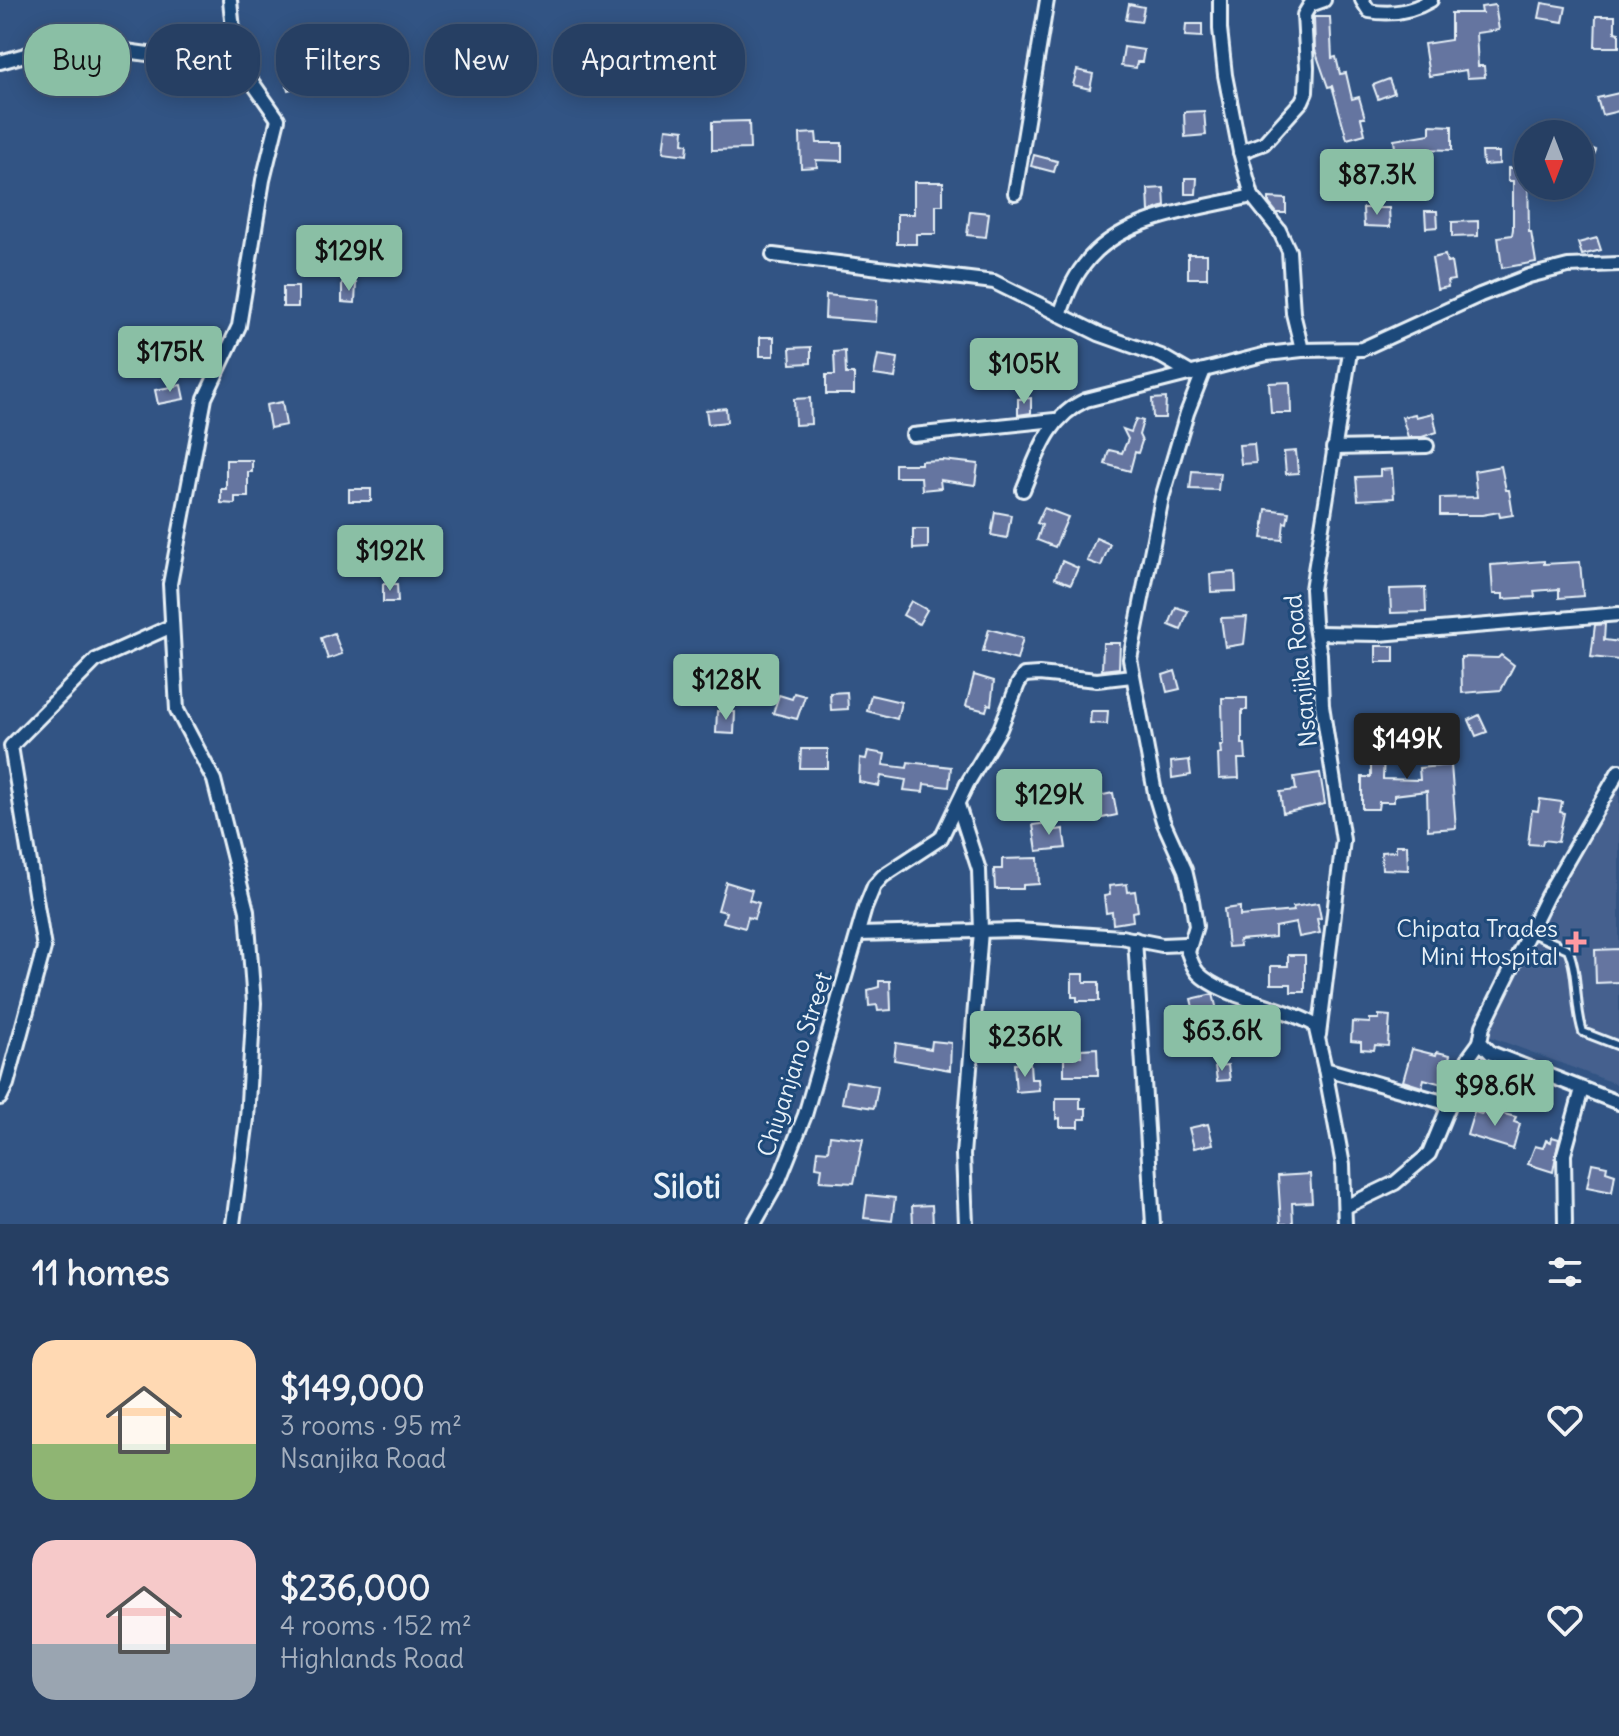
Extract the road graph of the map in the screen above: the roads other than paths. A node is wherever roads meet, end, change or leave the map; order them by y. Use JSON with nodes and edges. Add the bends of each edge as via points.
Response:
{"nodes":[{"id":1,"x":230,"y":0,"type":"edge"},
{"id":2,"x":1047,"y":0,"type":"edge"},
{"id":3,"x":1220,"y":0,"type":"edge"},
{"id":4,"x":1324,"y":0,"type":"edge"},
{"id":5,"x":1362,"y":0,"type":"edge"},
{"id":6,"x":1431,"y":0,"type":"edge"},
{"id":7,"x":232,"y":24,"type":"edge"},
{"id":8,"x":146,"y":54,"type":"edge"},
{"id":9,"x":0,"y":62,"type":"edge"},
{"id":10,"x":260,"y":93,"type":"edge"},
{"id":11,"x":1240,"y":152,"type":"junction"},
{"id":12,"x":1015,"y":193,"type":"dead end"},
{"id":13,"x":1252,"y":196,"type":"junction"},
{"id":14,"x":773,"y":255,"type":"dead end"},
{"id":15,"x":1619,"y":264,"type":"edge"},
{"id":16,"x":1060,"y":315,"type":"junction"},
{"id":17,"x":1302,"y":350,"type":"junction"},
{"id":18,"x":1350,"y":352,"type":"junction"},
{"id":19,"x":1198,"y":372,"type":"junction"},
{"id":20,"x":1055,"y":420,"type":"junction"},
{"id":21,"x":913,"y":435,"type":"dead end"},
{"id":22,"x":1427,"y":446,"type":"dead end"},
{"id":23,"x":1333,"y":448,"type":"junction"},
{"id":24,"x":1023,"y":490,"type":"dead end"},
{"id":25,"x":1619,"y":614,"type":"edge"},
{"id":26,"x":172,"y":626,"type":"junction"},
{"id":27,"x":1317,"y":633,"type":"junction"},
{"id":28,"x":1132,"y":676,"type":"junction"},
{"id":29,"x":1619,"y":771,"type":"edge"},
{"id":30,"x":958,"y":805,"type":"junction"},
{"id":31,"x":981,"y":931,"type":"junction"},
{"id":32,"x":1529,"y":932,"type":"junction"},
{"id":33,"x":858,"y":934,"type":"junction"},
{"id":34,"x":1135,"y":939,"type":"junction"},
{"id":35,"x":1188,"y":952,"type":"junction"},
{"id":36,"x":1319,"y":1035,"type":"junction"},
{"id":37,"x":1480,"y":1042,"type":"junction"},
{"id":38,"x":1619,"y":1046,"type":"edge"},
{"id":39,"x":1325,"y":1069,"type":"junction"},
{"id":40,"x":1582,"y":1089,"type":"junction"},
{"id":41,"x":0,"y":1098,"type":"edge"},
{"id":42,"x":1619,"y":1103,"type":"edge"},
{"id":43,"x":1450,"y":1104,"type":"junction"},
{"id":44,"x":1345,"y":1207,"type":"junction"},
{"id":45,"x":233,"y":1224,"type":"edge"},
{"id":46,"x":754,"y":1224,"type":"edge"},
{"id":47,"x":966,"y":1224,"type":"edge"},
{"id":48,"x":1153,"y":1224,"type":"edge"},
{"id":49,"x":1345,"y":1224,"type":"edge"},
{"id":50,"x":1565,"y":1224,"type":"edge"}],
"edges":[{"from":1,"to":7,"type":"street"},
{"from":2,"to":12,"type":"street"},
{"from":3,"to":11,"type":"street","via":[[1225,75]]},
{"from":4,"to":11,"type":"street","via":[[1310,5],[1304,15],[1307,67],[1302,101],[1264,143]]},
{"from":5,"to":6,"type":"street","via":[[1369,11],[1398,12]]},
{"from":8,"to":9,"type":"street","via":[[68,43]]},
{"from":10,"to":26,"type":"street","via":[[278,119],[239,326],[205,398],[170,584]]},
{"from":11,"to":13,"type":"street"},
{"from":13,"to":16,"type":"street","via":[[1162,217],[1120,235],[1084,264]]},
{"from":13,"to":17,"type":"street","via":[[1289,251],[1293,313]]},
{"from":14,"to":16,"type":"street","via":[[984,279]]},
{"from":15,"to":18,"type":"street","via":[[1568,266],[1529,276]]},
{"from":16,"to":19,"type":"street"},
{"from":17,"to":18,"type":"street"},
{"from":17,"to":19,"type":"street"},
{"from":18,"to":23,"type":"street","name":"Nsanjika Road"},
{"from":19,"to":20,"type":"street","via":[[1086,400]]},
{"from":19,"to":28,"type":"street","via":[[1162,498],[1132,642]]},
{"from":20,"to":21,"type":"street"},
{"from":20,"to":24,"type":"street"},
{"from":22,"to":23,"type":"street"},
{"from":23,"to":27,"type":"street","name":"Nsanjika Road","via":[[1312,589]]},
{"from":25,"to":27,"type":"street","via":[[1379,634]]},
{"from":26,"to":41,"type":"street","via":[[96,660],[11,746],[44,948]]},
{"from":26,"to":45,"type":"street","via":[[177,710],[214,780],[247,911],[254,1003],[247,1119]]},
{"from":27,"to":36,"type":"street","name":"Nsanjika Road","via":[[1322,705],[1343,840]]},
{"from":28,"to":30,"type":"street","name":"Chiyanjano Street","via":[[1097,680],[1024,675]]},
{"from":28,"to":35,"type":"street","via":[[1159,809],[1192,900],[1196,926]]},
{"from":29,"to":32,"type":"street"},
{"from":30,"to":31,"type":"street","via":[[979,870]]},
{"from":30,"to":33,"type":"street","name":"Chiyanjano Street","via":[[941,838],[874,886]]},
{"from":31,"to":33,"type":"street"},
{"from":31,"to":34,"type":"street"},
{"from":31,"to":47,"type":"street","via":[[963,1155]]},
{"from":32,"to":37,"type":"street"},
{"from":32,"to":38,"type":"lane","via":[[1568,949],[1583,1032]]},
{"from":33,"to":46,"type":"street","name":"Chiyanjano Street","via":[[805,1115]]},
{"from":34,"to":35,"type":"street","via":[[1185,944]]},
{"from":34,"to":48,"type":"street"},
{"from":35,"to":36,"type":"street","via":[[1210,982],[1301,1017],[1315,1025]]},
{"from":36,"to":39,"type":"street","name":"Nsanjika Road"},
{"from":37,"to":40,"type":"street","via":[[1491,1053]]},
{"from":37,"to":43,"type":"street"},
{"from":39,"to":43,"type":"street"},
{"from":39,"to":44,"type":"street","via":[[1343,1165]]},
{"from":40,"to":42,"type":"street"},
{"from":40,"to":50,"type":"street","via":[[1564,1154]]},
{"from":43,"to":44,"type":"street","via":[[1429,1154],[1395,1183]]},
{"from":44,"to":49,"type":"street"}]}
